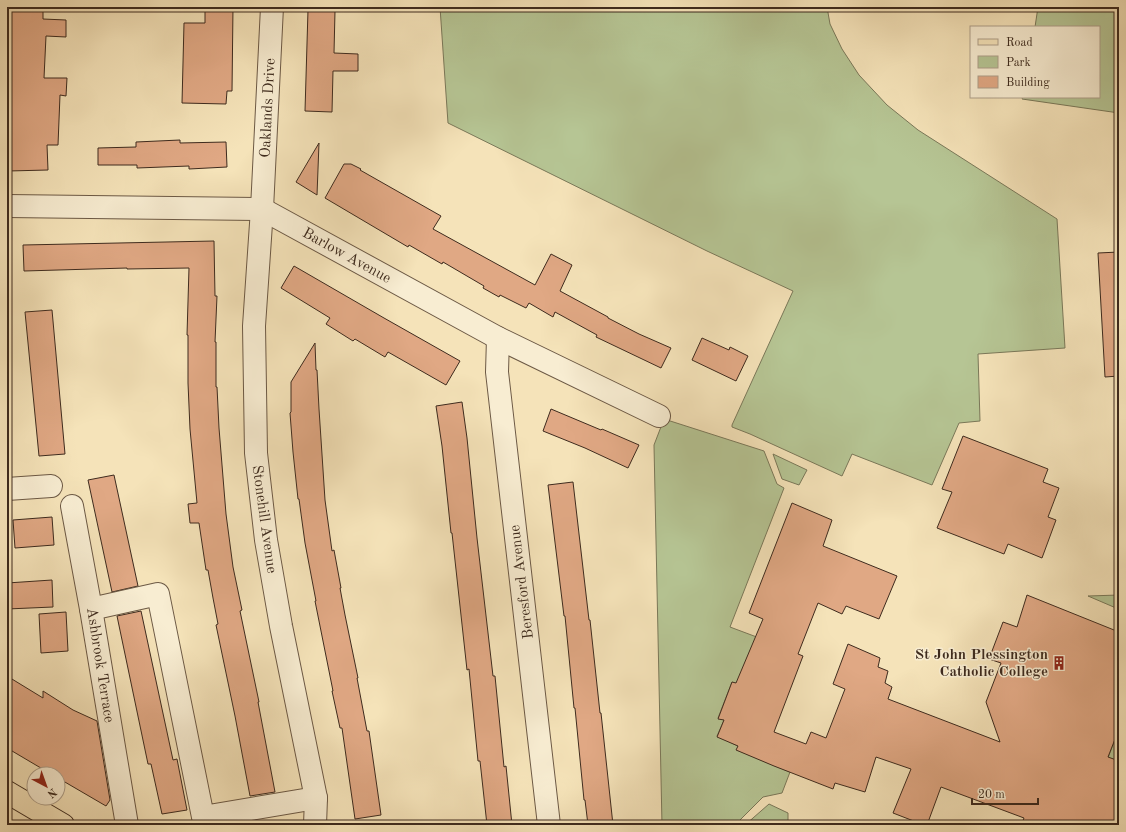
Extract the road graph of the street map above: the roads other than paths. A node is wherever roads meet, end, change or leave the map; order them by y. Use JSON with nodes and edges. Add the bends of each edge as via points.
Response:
{"nodes":[{"id":1,"x":272,"y":7,"type":"edge"},
{"id":2,"x":7,"y":206,"type":"edge"},
{"id":3,"x":262,"y":209,"type":"junction"},
{"id":4,"x":498,"y":338,"type":"junction"},
{"id":5,"x":659,"y":416,"type":"dead end"},
{"id":6,"x":7,"y":485,"type":"edge"},
{"id":7,"x":51,"y":486,"type":"dead end"},
{"id":8,"x":7,"y":489,"type":"edge"},
{"id":9,"x":72,"y":506,"type":"dead end"},
{"id":10,"x":91,"y":609,"type":"junction"},
{"id":11,"x":7,"y":792,"type":"edge"},
{"id":12,"x":316,"y":798,"type":"junction"},
{"id":13,"x":204,"y":821,"type":"edge"},
{"id":14,"x":63,"y":825,"type":"edge"},
{"id":15,"x":127,"y":825,"type":"edge"},
{"id":16,"x":315,"y":825,"type":"edge"},
{"id":17,"x":550,"y":825,"type":"edge"}],
"edges":[{"from":1,"to":3,"type":"street","name":"Oaklands Drive"},
{"from":2,"to":3,"type":"street","name":"Barlow Avenue"},
{"from":3,"to":4,"type":"street","name":"Barlow Avenue"},
{"from":3,"to":12,"type":"street","name":"Stonehill Avenue","via":[[254,326],[256,453],[274,587]]},
{"from":4,"to":5,"type":"street","name":"Barlow Avenue"},
{"from":4,"to":17,"type":"street","name":"Beresford Avenue","via":[[497,372]]},
{"from":6,"to":8,"type":"street"},
{"from":7,"to":8,"type":"street"},
{"from":9,"to":10,"type":"street","name":"Ashbrook Terrace"},
{"from":10,"to":13,"type":"street","via":[[158,594]]},
{"from":10,"to":15,"type":"street","name":"Ashbrook Terrace"},
{"from":11,"to":14,"type":"main road"},
{"from":12,"to":13,"type":"street"},
{"from":12,"to":16,"type":"street","name":"Stonehill Avenue"}]}
